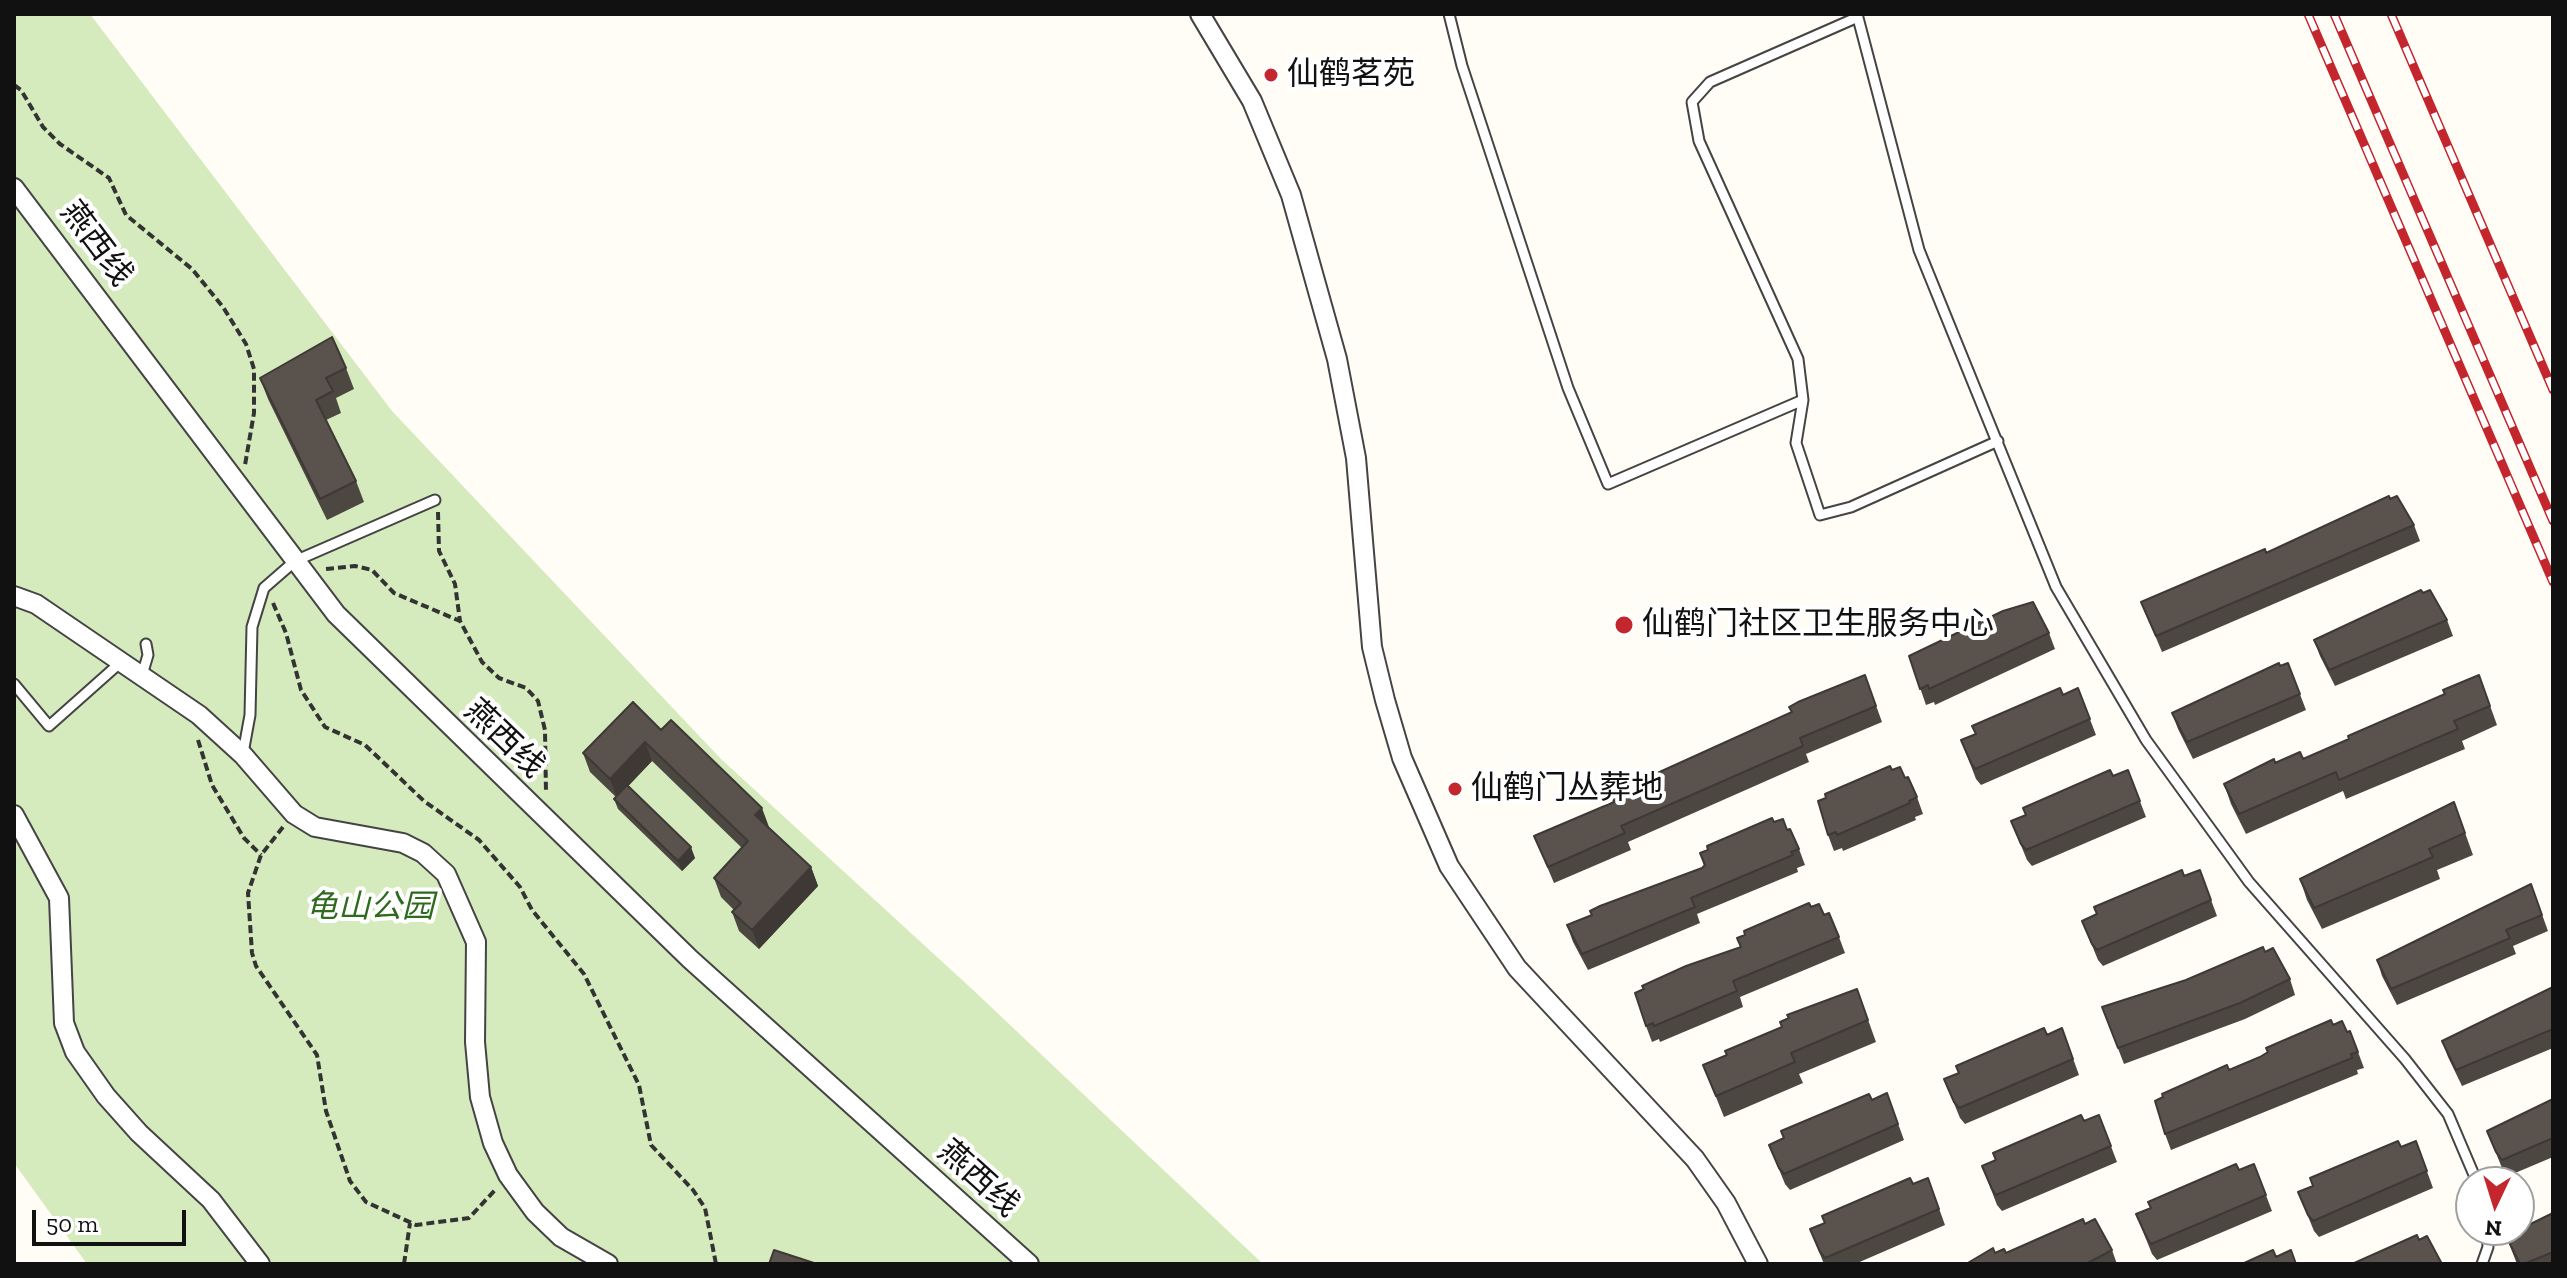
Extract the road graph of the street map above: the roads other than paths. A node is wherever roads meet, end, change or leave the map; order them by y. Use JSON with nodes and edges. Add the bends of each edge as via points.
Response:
{"nodes":[{"id":1,"x":1200,"y":14,"type":"edge"},
{"id":2,"x":1449,"y":14,"type":"edge"},
{"id":3,"x":1857,"y":15,"type":"edge"},
{"id":4,"x":14,"y":188,"type":"edge"},
{"id":5,"x":1803,"y":400,"type":"junction"},
{"id":6,"x":1998,"y":441,"type":"junction"},
{"id":7,"x":435,"y":500,"type":"road end"},
{"id":8,"x":295,"y":561,"type":"junction"},
{"id":9,"x":14,"y":596,"type":"edge"},
{"id":10,"x":146,"y":644,"type":"dead end"},
{"id":11,"x":121,"y":662,"type":"junction"},
{"id":12,"x":142,"y":675,"type":"junction"},
{"id":13,"x":14,"y":684,"type":"edge"},
{"id":14,"x":243,"y":755,"type":"junction"},
{"id":15,"x":14,"y":815,"type":"edge"},
{"id":16,"x":2470,"y":1166,"type":"edge"},
{"id":17,"x":260,"y":1264,"type":"edge"},
{"id":18,"x":608,"y":1264,"type":"edge"},
{"id":19,"x":1029,"y":1264,"type":"edge"},
{"id":20,"x":1758,"y":1264,"type":"edge"}],
"edges":[{"from":1,"to":20,"type":"street","via":[[1252,101],[1291,195],[1337,359],[1356,458],[1372,647],[1402,758],[1443,853],[1517,968],[1695,1159]]},
{"from":2,"to":5,"type":"lane","via":[[1568,388],[1608,484]]},
{"from":3,"to":5,"type":"lane","via":[[1710,82],[1692,102],[1699,141],[1798,359]]},
{"from":3,"to":6,"type":"lane","via":[[1919,250]]},
{"from":4,"to":8,"type":"street","name":"燕西线"},
{"from":5,"to":6,"type":"lane","via":[[1796,443],[1820,515],[1851,507]]},
{"from":6,"to":16,"type":"lane","via":[[2056,587],[2146,740],[2249,882],[2448,1114]]},
{"from":7,"to":8,"type":"lane"},
{"from":8,"to":14,"type":"lane","via":[[264,588],[252,627],[250,715]]},
{"from":8,"to":19,"type":"street","name":"燕西线","via":[[347,625],[538,814],[690,959]]},
{"from":9,"to":11,"type":"street","via":[[36,604]]},
{"from":10,"to":12,"type":"lane"},
{"from":11,"to":12,"type":"street"},
{"from":11,"to":13,"type":"lane","via":[[49,726]]},
{"from":12,"to":14,"type":"street","via":[[199,715]]},
{"from":14,"to":18,"type":"street","via":[[294,814],[315,827],[403,843],[446,874],[476,942],[475,1042],[480,1097],[493,1143],[535,1212],[561,1237]]},
{"from":15,"to":17,"type":"street","via":[[59,898],[64,1023],[75,1052],[139,1133],[211,1200]]}]}
